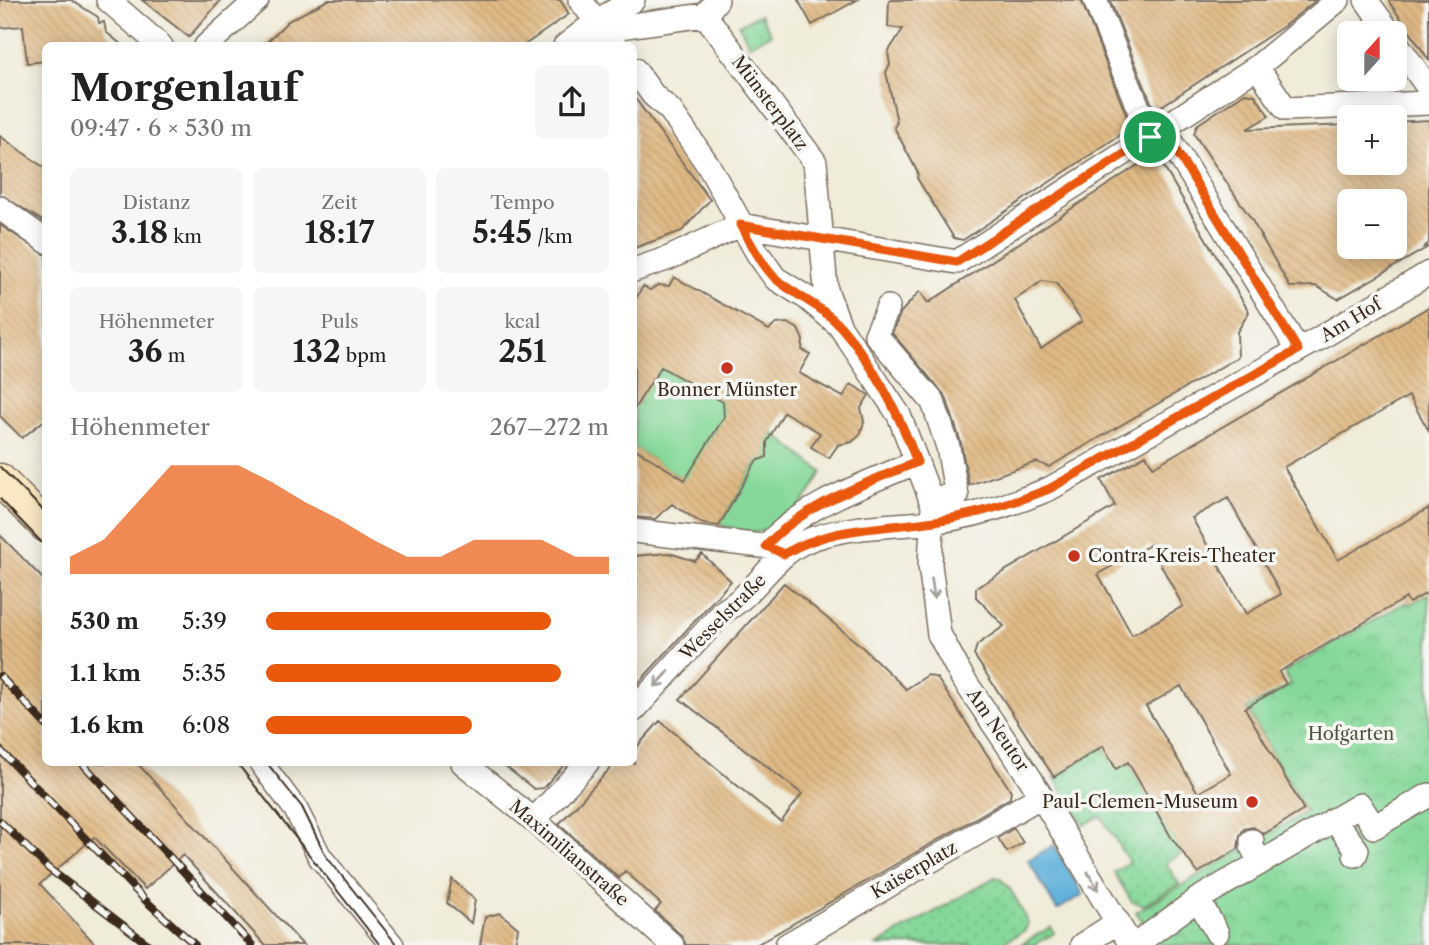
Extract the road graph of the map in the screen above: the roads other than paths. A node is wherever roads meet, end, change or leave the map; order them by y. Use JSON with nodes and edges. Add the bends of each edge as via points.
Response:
{"nodes":[{"id":1,"x":107,"y":0,"type":"edge"},
{"id":2,"x":257,"y":0,"type":"edge"},
{"id":3,"x":580,"y":0,"type":"edge"},
{"id":4,"x":634,"y":0,"type":"edge"},
{"id":5,"x":1096,"y":0,"type":"edge"},
{"id":6,"x":1338,"y":0,"type":"edge"},
{"id":7,"x":1366,"y":0,"type":"edge"},
{"id":8,"x":711,"y":7,"type":"edge"},
{"id":9,"x":1381,"y":21,"type":"edge"},
{"id":10,"x":593,"y":35,"type":"edge"},
{"id":11,"x":156,"y":42,"type":"edge"},
{"id":12,"x":210,"y":42,"type":"edge"},
{"id":13,"x":1407,"y":58,"type":"edge"},
{"id":14,"x":1257,"y":67,"type":"junction"},
{"id":15,"x":637,"y":72,"type":"edge"},
{"id":16,"x":1429,"y":89,"type":"edge"},
{"id":17,"x":1429,"y":103,"type":"edge"},
{"id":18,"x":1157,"y":133,"type":"junction"},
{"id":19,"x":0,"y":208,"type":"edge"},
{"id":20,"x":740,"y":225,"type":"junction"},
{"id":21,"x":42,"y":238,"type":"edge"},
{"id":22,"x":823,"y":239,"type":"junction"},
{"id":23,"x":637,"y":271,"type":"edge"},
{"id":24,"x":1429,"y":273,"type":"edge"},
{"id":25,"x":888,"y":307,"type":"dead end"},
{"id":26,"x":839,"y":325,"type":"junction"},
{"id":27,"x":1298,"y":350,"type":"junction"},
{"id":28,"x":917,"y":462,"type":"junction"},
{"id":29,"x":0,"y":481,"type":"edge"},
{"id":30,"x":930,"y":498,"type":"junction"},
{"id":31,"x":42,"y":522,"type":"edge"},
{"id":32,"x":931,"y":522,"type":"junction"},
{"id":33,"x":637,"y":531,"type":"edge"},
{"id":34,"x":775,"y":550,"type":"junction"},
{"id":35,"x":637,"y":707,"type":"edge"},
{"id":36,"x":263,"y":766,"type":"edge"},
{"id":37,"x":467,"y":766,"type":"edge"},
{"id":38,"x":584,"y":766,"type":"edge"},
{"id":39,"x":1429,"y":795,"type":"edge"},
{"id":40,"x":1041,"y":796,"type":"junction"},
{"id":41,"x":1334,"y":819,"type":"junction"},
{"id":42,"x":534,"y":820,"type":"junction"},
{"id":43,"x":1355,"y":855,"type":"dead end"},
{"id":44,"x":1198,"y":899,"type":"junction"},
{"id":45,"x":1118,"y":922,"type":"junction"},
{"id":46,"x":1217,"y":933,"type":"dead end"},
{"id":47,"x":392,"y":945,"type":"edge"},
{"id":48,"x":671,"y":945,"type":"edge"},
{"id":49,"x":787,"y":945,"type":"edge"},
{"id":50,"x":1082,"y":945,"type":"edge"},
{"id":51,"x":1133,"y":945,"type":"edge"}],
"edges":[{"from":1,"to":11,"type":"street"},
{"from":2,"to":12,"type":"street"},
{"from":3,"to":10,"type":"street"},
{"from":4,"to":10,"type":"street"},
{"from":5,"to":18,"type":"street"},
{"from":6,"to":14,"type":"street"},
{"from":7,"to":9,"type":"street"},
{"from":8,"to":10,"type":"street","name":"Münsterplatz"},
{"from":8,"to":22,"type":"street","name":"Münsterplatz","via":[[815,162]]},
{"from":13,"to":16,"type":"street"},
{"from":14,"to":17,"type":"street","via":[[1286,109]]},
{"from":14,"to":18,"type":"street"},
{"from":15,"to":20,"type":"street","name":"Münsterplatz","via":[[708,165]]},
{"from":18,"to":22,"type":"street","via":[[950,260]]},
{"from":18,"to":27,"type":"street"},
{"from":19,"to":21,"type":"street"},
{"from":20,"to":22,"type":"street"},
{"from":20,"to":23,"type":"street"},
{"from":20,"to":26,"type":"street","name":"Münsterplatz","via":[[775,278]]},
{"from":22,"to":26,"type":"street","name":"Münsterplatz","via":[[825,289]]},
{"from":24,"to":27,"type":"street","name":"Am Hof"},
{"from":25,"to":30,"type":"street","via":[[876,335],[933,402],[948,447],[957,496]]},
{"from":26,"to":28,"type":"street","name":"Münsterplatz","via":[[899,415]]},
{"from":27,"to":32,"type":"street","name":"Am Hof","via":[[1049,489],[1005,507]]},
{"from":28,"to":30,"type":"street","name":"Am Neutor"},
{"from":28,"to":34,"type":"street","via":[[834,497],[776,535]]},
{"from":29,"to":31,"type":"street"},
{"from":30,"to":32,"type":"street","name":"Am Neutor"},
{"from":32,"to":34,"type":"street","name":"Am Hof","via":[[837,532]]},
{"from":32,"to":40,"type":"street","name":"Am Neutor","one_way":true,"via":[[929,565],[939,634]]},
{"from":33,"to":34,"type":"street"},
{"from":34,"to":35,"type":"street","name":"Wesselstraße","one_way":true,"via":[[743,600],[724,611]]},
{"from":36,"to":47,"type":"street","via":[[296,810],[320,858]]},
{"from":37,"to":42,"type":"street","name":"Maximilianstraße"},
{"from":38,"to":42,"type":"street"},
{"from":39,"to":41,"type":"street","via":[[1374,827],[1356,798]]},
{"from":40,"to":45,"type":"street","name":"Am Neutor","one_way":true},
{"from":40,"to":49,"type":"street","name":"Kaiserplatz"},
{"from":41,"to":43,"type":"street","via":[[1357,850]]},
{"from":41,"to":44,"type":"street","via":[[1256,851]]},
{"from":42,"to":48,"type":"street","name":"Maximilianstraße"},
{"from":44,"to":46,"type":"street"},
{"from":44,"to":51,"type":"street"},
{"from":45,"to":50,"type":"street"},
{"from":45,"to":51,"type":"street","name":"Am Neutor"}]}
